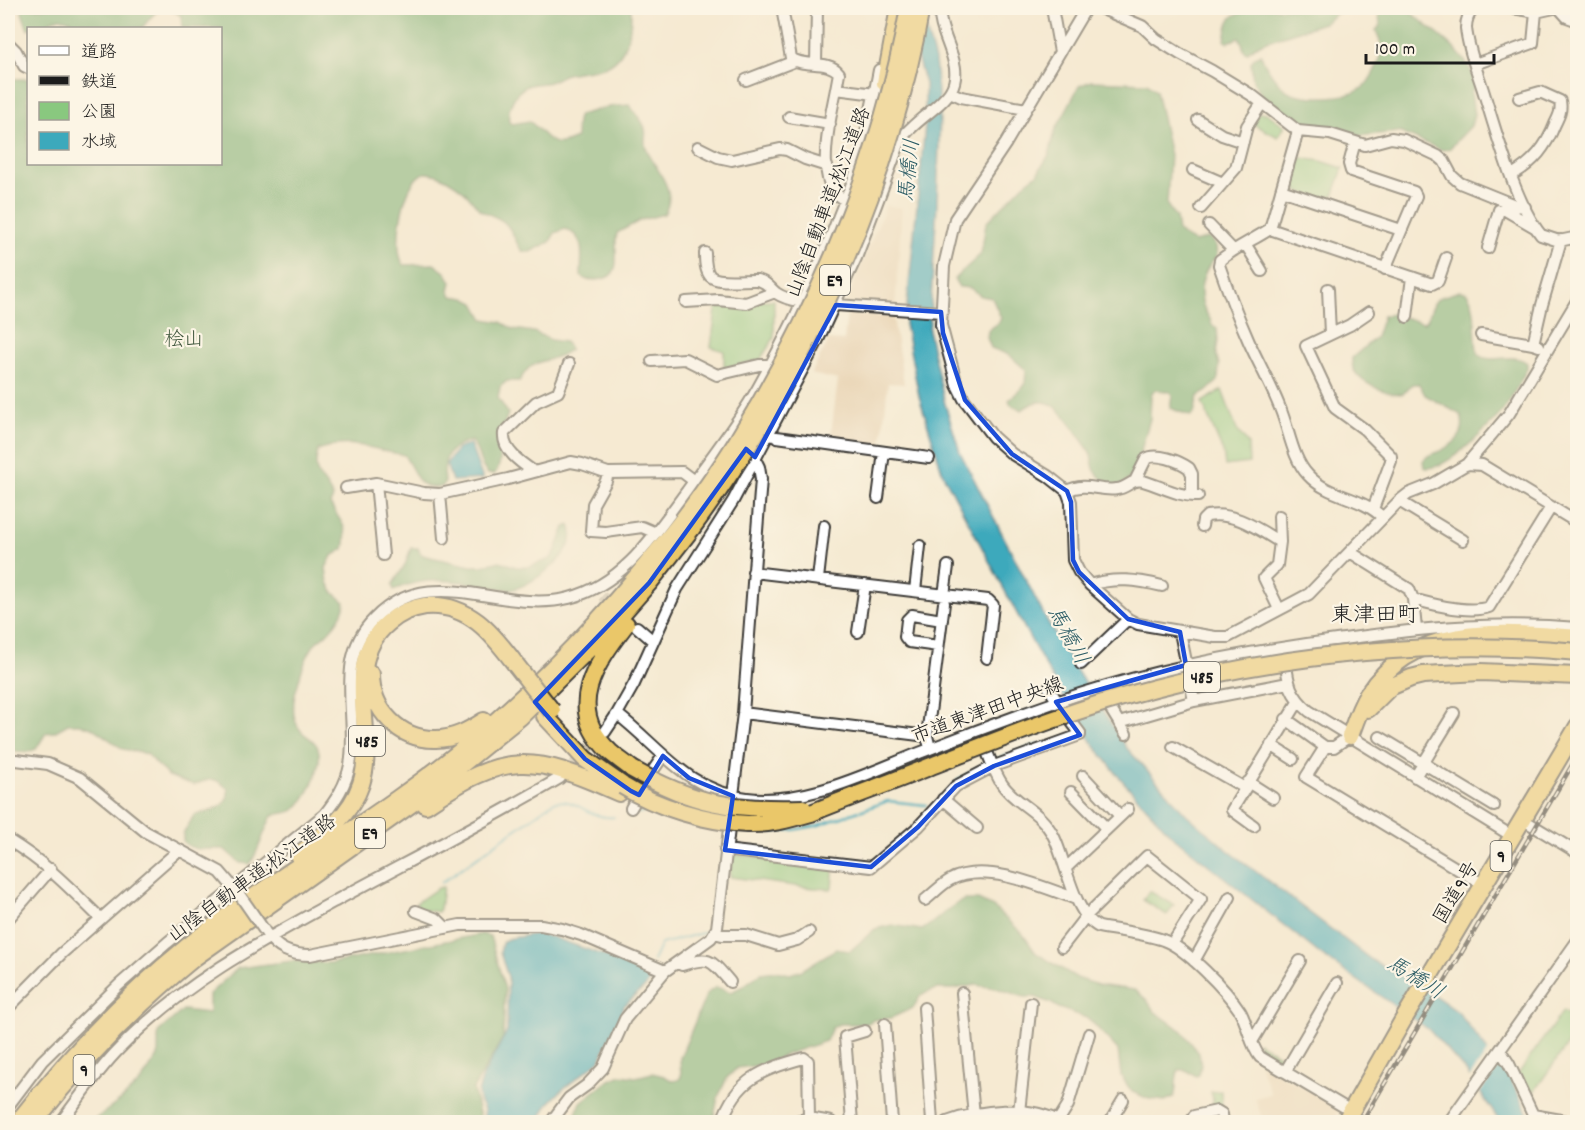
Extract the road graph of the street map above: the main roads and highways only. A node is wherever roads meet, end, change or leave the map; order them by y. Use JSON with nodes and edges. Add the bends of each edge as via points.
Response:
{"nodes":[{"id":1,"x":909,"y":8,"type":"edge"},
{"id":2,"x":921,"y":8,"type":"edge"},
{"id":3,"x":931,"y":8,"type":"edge"},
{"id":4,"x":894,"y":14,"type":"edge"},
{"id":5,"x":863,"y":178,"type":"junction"},
{"id":6,"x":849,"y":249,"type":"junction"},
{"id":7,"x":690,"y":526,"type":"junction"},
{"id":8,"x":1578,"y":638,"type":"edge"},
{"id":9,"x":1578,"y":652,"type":"edge"},
{"id":10,"x":513,"y":667,"type":"junction"},
{"id":11,"x":1578,"y":676,"type":"edge"},
{"id":12,"x":512,"y":707,"type":"junction"},
{"id":13,"x":1578,"y":726,"type":"edge"},
{"id":14,"x":625,"y":782,"type":"junction"},
{"id":15,"x":845,"y":799,"type":"junction"},
{"id":16,"x":343,"y":852,"type":"junction"},
{"id":17,"x":189,"y":945,"type":"junction"},
{"id":18,"x":124,"y":1019,"type":"junction"},
{"id":19,"x":51,"y":1079,"type":"junction"},
{"id":20,"x":1348,"y":1117,"type":"edge"},
{"id":21,"x":12,"y":1122,"type":"edge"},
{"id":22,"x":18,"y":1122,"type":"edge"},
{"id":23,"x":34,"y":1122,"type":"edge"},
{"id":24,"x":45,"y":1122,"type":"edge"}],
"edges":[{"from":1,"to":5,"type":"highway","name":"山陰自動車道;松江道路","number":"E9","bridge":true,"via":[[889,94]]},
{"from":2,"to":6,"type":"highway","name":"山陰自動車道;松江道路","number":"E9","bridge":true,"via":[[891,129]]},
{"from":3,"to":6,"type":"highway","bridge":true,"via":[[898,130]]},
{"from":4,"to":5,"type":"highway","bridge":true,"via":[[889,63]]},
{"from":5,"to":7,"type":"highway","name":"山陰自動車道;松江道路","number":"E9","bridge":true,"via":[[817,294]]},
{"from":6,"to":7,"type":"highway","name":"山陰自動車道;松江道路","number":"E9","bridge":true,"via":[[777,399],[717,494]]},
{"from":7,"to":12,"type":"highway","name":"山陰自動車道;松江道路","number":"E9"},
{"from":7,"to":14,"type":"highway","number":"485","via":[[669,568],[594,668],[589,685],[589,720]]},
{"from":7,"to":16,"type":"highway","name":"山陰自動車道;松江道路","number":"E9","via":[[649,583],[607,631],[520,717],[424,795]]},
{"from":8,"to":11,"type":"highway","via":[[1500,634],[1455,637],[1412,652],[1392,665],[1374,685],[1350,736],[1381,695],[1411,678],[1455,672]]},
{"from":9,"to":15,"type":"highway","number":"485","bridge":true,"via":[[1512,648],[1409,650],[1305,659],[1206,676],[1051,719]]},
{"from":10,"to":12,"type":"highway","number":"485","via":[[468,623],[430,614],[408,619],[384,638],[374,658],[371,677],[376,701],[388,720],[422,738],[458,735]]},
{"from":10,"to":14,"type":"highway","number":"485","bridge":true,"via":[[585,759]]},
{"from":10,"to":17,"type":"highway","number":"485","via":[[487,629],[456,609],[417,607],[389,622],[373,641],[365,663],[366,763],[351,804],[338,822]]},
{"from":12,"to":17,"type":"highway","name":"山陰自動車道;松江道路","number":"E9","via":[[418,783]]},
{"from":13,"to":20,"type":"highway","name":"国道9号","number":"9"},
{"from":14,"to":15,"type":"highway","number":"485","bridge":true,"via":[[677,802],[760,814]]},
{"from":14,"to":15,"type":"highway","number":"485","bridge":true,"via":[[649,799],[685,813],[746,824],[811,813]]},
{"from":14,"to":16,"type":"highway","number":"485","via":[[550,766],[509,765],[470,778],[374,841]]},
{"from":16,"to":18,"type":"highway","name":"山陰自動車道;松江道路","number":"E9","via":[[195,957]]},
{"from":17,"to":19,"type":"highway","name":"山陰自動車道;松江道路","number":"E9","via":[[115,1010]]},
{"from":18,"to":23,"type":"highway","name":"山陰自動車道;松江道路","number":"E9"},
{"from":18,"to":24,"type":"highway","number":"9"},
{"from":19,"to":21,"type":"highway","number":"9"},
{"from":19,"to":22,"type":"highway","name":"山陰自動車道;松江道路","number":"E9"}]}
